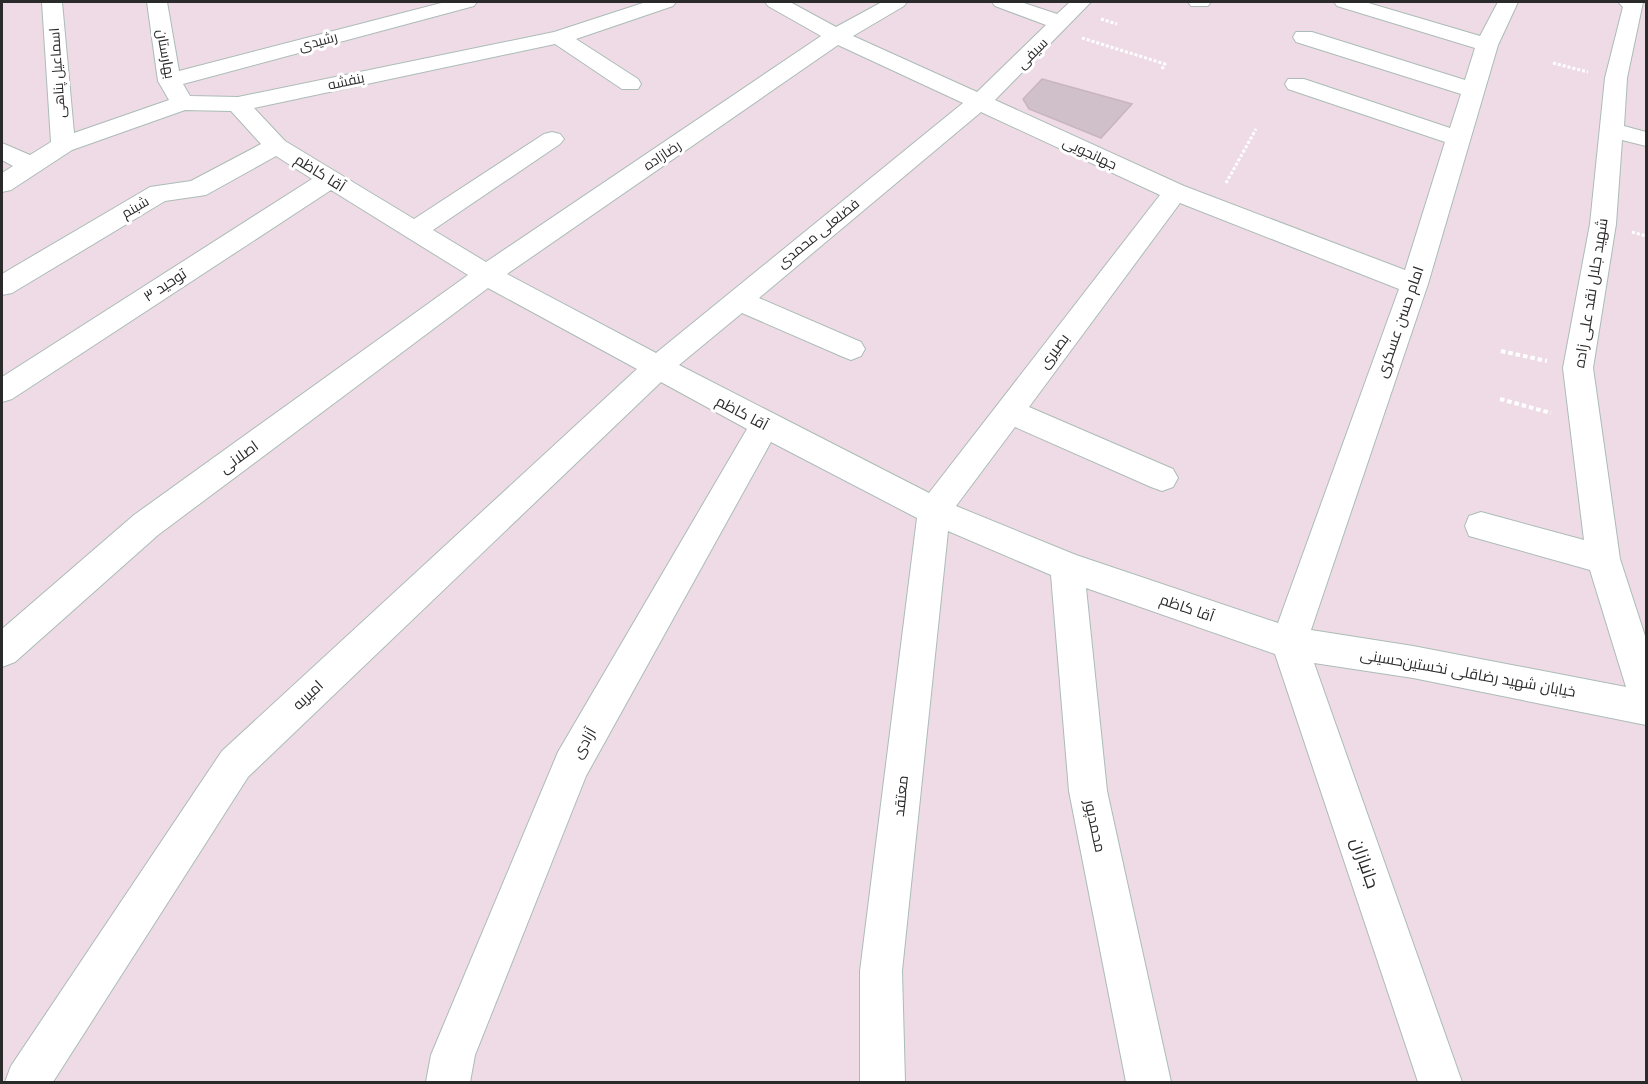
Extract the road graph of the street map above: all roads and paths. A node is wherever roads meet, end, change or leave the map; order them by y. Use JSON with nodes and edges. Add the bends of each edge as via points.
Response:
{"nodes":[{"id":1,"x":52,"y":2,"type":"edge"},
{"id":2,"x":467,"y":2,"type":"edge"},
{"id":3,"x":666,"y":2,"type":"edge"},
{"id":4,"x":775,"y":2,"type":"edge"},
{"id":5,"x":897,"y":2,"type":"edge"},
{"id":6,"x":1002,"y":2,"type":"edge"},
{"id":7,"x":1081,"y":2,"type":"edge"},
{"id":8,"x":1344,"y":2,"type":"edge"},
{"id":9,"x":1509,"y":2,"type":"edge"},
{"id":10,"x":1628,"y":2,"type":"edge"},
{"id":11,"x":164,"y":3,"type":"edge"},
{"id":12,"x":1058,"y":27,"type":"junction"},
{"id":13,"x":836,"y":36,"type":"junction"},
{"id":14,"x":559,"y":37,"type":"junction"},
{"id":15,"x":1304,"y":38,"type":"dead end"},
{"id":16,"x":1487,"y":45,"type":"junction"},
{"id":17,"x":1162,"y":69,"type":"dead end"},
{"id":18,"x":169,"y":81,"type":"junction"},
{"id":19,"x":630,"y":84,"type":"dead end"},
{"id":20,"x":1296,"y":84,"type":"dead end"},
{"id":21,"x":1473,"y":90,"type":"junction"},
{"id":22,"x":980,"y":101,"type":"junction"},
{"id":23,"x":183,"y":103,"type":"junction"},
{"id":24,"x":238,"y":104,"type":"junction"},
{"id":25,"x":1256,"y":129,"type":"dead end"},
{"id":26,"x":1610,"y":130,"type":"junction"},
{"id":27,"x":552,"y":139,"type":"dead end"},
{"id":28,"x":1459,"y":139,"type":"junction"},
{"id":29,"x":1647,"y":139,"type":"edge"},
{"id":30,"x":63,"y":145,"type":"junction"},
{"id":31,"x":276,"y":146,"type":"junction"},
{"id":32,"x":2,"y":150,"type":"edge"},
{"id":33,"x":29,"y":164,"type":"junction"},
{"id":34,"x":329,"y":180,"type":"junction"},
{"id":35,"x":2,"y":184,"type":"edge"},
{"id":36,"x":1175,"y":192,"type":"junction"},
{"id":37,"x":1212,"y":207,"type":"junction"},
{"id":38,"x":414,"y":231,"type":"junction"},
{"id":39,"x":487,"y":275,"type":"junction"},
{"id":40,"x":1414,"y":284,"type":"junction"},
{"id":41,"x":2,"y":286,"type":"edge"},
{"id":42,"x":737,"y":300,"type":"junction"},
{"id":43,"x":851,"y":349,"type":"dead end"},
{"id":44,"x":1501,"y":351,"type":"dead end"},
{"id":45,"x":658,"y":367,"type":"junction"},
{"id":46,"x":1578,"y":368,"type":"junction"},
{"id":47,"x":2,"y":391,"type":"edge"},
{"id":48,"x":1500,"y":399,"type":"dead end"},
{"id":49,"x":1010,"y":411,"type":"junction"},
{"id":50,"x":1585,"y":422,"type":"junction"},
{"id":51,"x":765,"y":425,"type":"junction"},
{"id":52,"x":1162,"y":478,"type":"dead end"},
{"id":53,"x":934,"y":511,"type":"junction"},
{"id":54,"x":1481,"y":526,"type":"dead end"},
{"id":55,"x":1603,"y":559,"type":"junction"},
{"id":56,"x":1067,"y":567,"type":"junction"},
{"id":57,"x":1289,"y":642,"type":"junction"},
{"id":58,"x":2,"y":651,"type":"edge"},
{"id":59,"x":1647,"y":692,"type":"edge"},
{"id":60,"x":1647,"y":708,"type":"edge"},
{"id":61,"x":27,"y":1083,"type":"edge"},
{"id":62,"x":448,"y":1083,"type":"edge"},
{"id":63,"x":882,"y":1083,"type":"edge"},
{"id":64,"x":1148,"y":1083,"type":"edge"},
{"id":65,"x":1440,"y":1083,"type":"edge"}],
"edges":[{"from":1,"to":30,"type":"street","name":"اسماعیل پناهی"},
{"from":2,"to":18,"type":"street","name":"رشیدی"},
{"from":3,"to":14,"type":"street","name":"بنفشه"},
{"from":4,"to":13,"type":"street","name":"جهانجویی"},
{"from":5,"to":13,"type":"street","name":"رضازاده"},
{"from":6,"to":12,"type":"street"},
{"from":7,"to":12,"type":"street","name":"سیفی"},
{"from":8,"to":16,"type":"street"},
{"from":9,"to":16,"type":"street","name":"امام حسن عسکری"},
{"from":10,"to":26,"type":"street","name":"شهید جلال نقد علی زاده","via":[[1634,3],[1616,78]]},
{"from":11,"to":18,"type":"street","name":"بهارستان"},
{"from":12,"to":17,"type":"path","via":[[1165,64]]},
{"from":12,"to":22,"type":"street","name":"سیفی"},
{"from":13,"to":22,"type":"street","name":"جهانجویی"},
{"from":13,"to":39,"type":"street","name":"رضازاده"},
{"from":14,"to":19,"type":"street"},
{"from":14,"to":24,"type":"street","name":"بنفشه"},
{"from":15,"to":21,"type":"street"},
{"from":16,"to":21,"type":"street","name":"امام حسن عسکری"},
{"from":18,"to":23,"type":"street","name":"بهارستان"},
{"from":20,"to":28,"type":"street"},
{"from":21,"to":28,"type":"street","name":"امام حسن عسکری"},
{"from":22,"to":36,"type":"street","name":"جهانجویی"},
{"from":22,"to":42,"type":"street","name":"فضلعلی محمدی"},
{"from":23,"to":24,"type":"street","name":"بنفشه"},
{"from":23,"to":30,"type":"street","name":"بنفشه"},
{"from":24,"to":31,"type":"street","name":"آقا کاظم"},
{"from":25,"to":37,"type":"path"},
{"from":26,"to":29,"type":"street"},
{"from":26,"to":46,"type":"street","name":"شهید جلال نقد علی زاده","via":[[1603,224]]},
{"from":27,"to":38,"type":"street"},
{"from":28,"to":40,"type":"street","name":"امام حسن عسکری"},
{"from":30,"to":33,"type":"street","name":"بنفشه"},
{"from":31,"to":34,"type":"street","name":"آقا کاظم"},
{"from":31,"to":41,"type":"street","name":"شبنم","via":[[197,189],[159,193]]},
{"from":32,"to":33,"type":"street"},
{"from":33,"to":35,"type":"street","name":"بنفشه"},
{"from":34,"to":38,"type":"street","name":"آقا کاظم"},
{"from":34,"to":47,"type":"street","name":"توحید ۳"},
{"from":36,"to":37,"type":"street","name":"جهانجویی"},
{"from":36,"to":49,"type":"street","name":"بصیری"},
{"from":37,"to":40,"type":"street","name":"جهانجویی"},
{"from":38,"to":39,"type":"street","name":"آقا کاظم"},
{"from":39,"to":45,"type":"street","name":"آقا کاظم"},
{"from":39,"to":58,"type":"street","name":"اصلانی","via":[[146,525]]},
{"from":40,"to":57,"type":"street","name":"امام حسن عسکری"},
{"from":42,"to":43,"type":"street"},
{"from":42,"to":45,"type":"street","name":"فضلعلی محمدی"},
{"from":44,"to":46,"type":"path"},
{"from":45,"to":51,"type":"street","name":"آقا کاظم"},
{"from":45,"to":61,"type":"street","name":"امیریه","via":[[235,764]]},
{"from":46,"to":50,"type":"street","name":"شهید جلال نقد علی زاده"},
{"from":48,"to":50,"type":"path"},
{"from":49,"to":52,"type":"street"},
{"from":49,"to":53,"type":"street","name":"بصیری"},
{"from":50,"to":55,"type":"street","name":"شهید جلال نقد علی زاده"},
{"from":51,"to":53,"type":"street","name":"آقا کاظم"},
{"from":51,"to":62,"type":"street","name":"آزادی","via":[[571,765],[453,1055]]},
{"from":53,"to":56,"type":"street","name":"آقا کاظم"},
{"from":53,"to":63,"type":"street","name":"معتقد","via":[[881,971]]},
{"from":54,"to":55,"type":"street"},
{"from":55,"to":59,"type":"street","name":"شهید جلال نقد علی زاده"},
{"from":56,"to":57,"type":"street","name":"آقا کاظم"},
{"from":56,"to":64,"type":"street","name":"محمدپور","via":[[1088,791]]},
{"from":57,"to":60,"type":"street","name":"خیابان شهید رضاقلی نخستین‌حسینی"},
{"from":57,"to":65,"type":"street","name":"جانبازان"}]}
